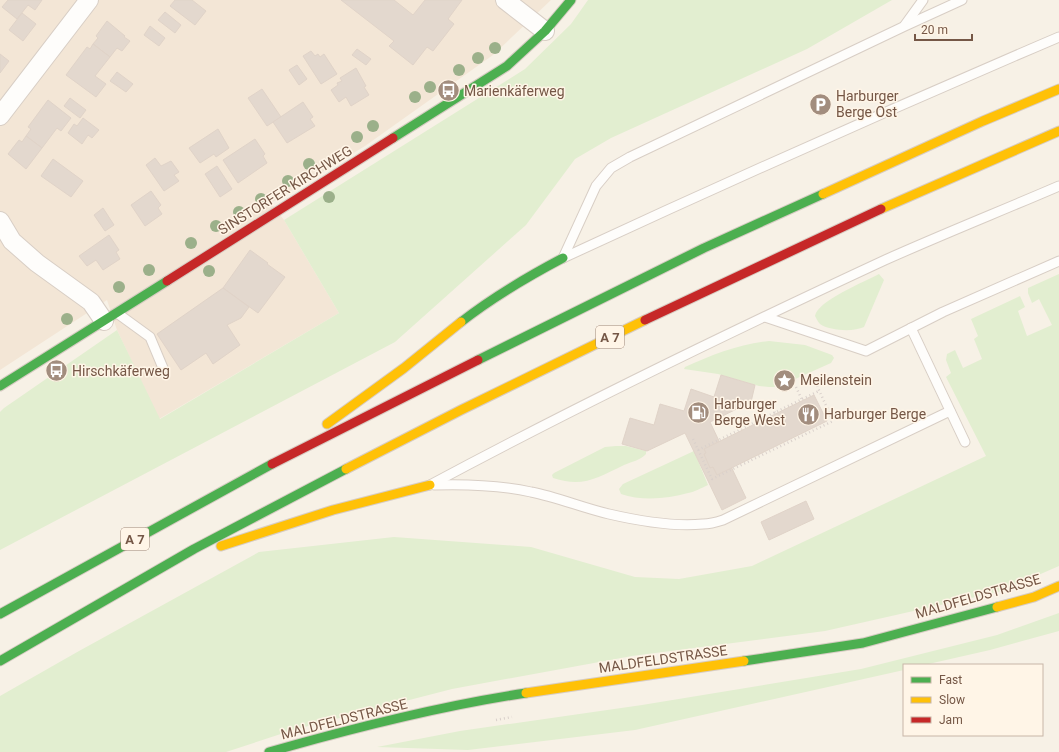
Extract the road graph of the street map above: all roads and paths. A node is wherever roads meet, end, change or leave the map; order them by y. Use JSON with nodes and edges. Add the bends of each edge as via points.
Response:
{"nodes":[{"id":1,"x":89,"y":0,"type":"edge"},
{"id":2,"x":505,"y":0,"type":"edge"},
{"id":3,"x":571,"y":0,"type":"edge"},
{"id":4,"x":923,"y":0,"type":"edge"},
{"id":5,"x":962,"y":0,"type":"edge"},
{"id":6,"x":905,"y":26,"type":"junction"},
{"id":7,"x":545,"y":31,"type":"junction"},
{"id":8,"x":1059,"y":37,"type":"edge"},
{"id":9,"x":1059,"y":90,"type":"edge"},
{"id":10,"x":0,"y":116,"type":"edge"},
{"id":11,"x":1059,"y":131,"type":"edge"},
{"id":12,"x":1059,"y":186,"type":"edge"},
{"id":13,"x":0,"y":221,"type":"edge"},
{"id":14,"x":564,"y":258,"type":"junction"},
{"id":15,"x":1059,"y":261,"type":"edge"},
{"id":16,"x":110,"y":316,"type":"junction"},
{"id":17,"x":765,"y":317,"type":"junction"},
{"id":18,"x":911,"y":328,"type":"junction"},
{"id":19,"x":163,"y":368,"type":"dead end"},
{"id":20,"x":814,"y":379,"type":"dead end"},
{"id":21,"x":0,"y":386,"type":"edge"},
{"id":22,"x":796,"y":387,"type":"dead end"},
{"id":23,"x":819,"y":391,"type":"junction"},
{"id":24,"x":802,"y":400,"type":"junction"},
{"id":25,"x":769,"y":401,"type":"dead end"},
{"id":26,"x":950,"y":411,"type":"junction"},
{"id":27,"x":775,"y":413,"type":"junction"},
{"id":28,"x":693,"y":440,"type":"dead end"},
{"id":29,"x":965,"y":442,"type":"dead end"},
{"id":30,"x":698,"y":450,"type":"junction"},
{"id":31,"x":270,"y":464,"type":"junction"},
{"id":32,"x":430,"y":485,"type":"junction"},
{"id":33,"x":170,"y":562,"type":"junction"},
{"id":34,"x":1059,"y":586,"type":"edge"},
{"id":35,"x":0,"y":614,"type":"edge"},
{"id":36,"x":0,"y":661,"type":"edge"},
{"id":37,"x":269,"y":752,"type":"edge"}],
"edges":[{"from":1,"to":10,"type":"street"},
{"from":2,"to":7,"type":"street"},
{"from":3,"to":7,"type":"main road","name":"SINSTORFER KIRCHWEG"},
{"from":4,"to":6,"type":"lane"},
{"from":5,"to":6,"type":"lane"},
{"from":6,"to":14,"type":"lane","via":[[611,168],[596,186]]},
{"from":7,"to":16,"type":"main road","name":"SINSTORFER KIRCHWEG","via":[[508,66]]},
{"from":8,"to":14,"type":"lane","via":[[712,189]]},
{"from":9,"to":31,"type":"main road","number":"A 7","via":[[983,121],[704,248]]},
{"from":11,"to":33,"type":"main road","number":"A 7","via":[[830,232],[669,308],[258,514]]},
{"from":12,"to":17,"type":"lane","via":[[886,260]]},
{"from":13,"to":16,"type":"street","via":[[12,241],[37,263]]},
{"from":14,"to":31,"type":"main road","via":[[529,276],[483,306],[404,368]]},
{"from":15,"to":18,"type":"lane"},
{"from":16,"to":19,"type":"lane","via":[[150,337]]},
{"from":16,"to":21,"type":"main road","name":"SINSTORFER KIRCHWEG"},
{"from":17,"to":18,"type":"lane","via":[[866,351]]},
{"from":17,"to":32,"type":"lane","via":[[521,436]]},
{"from":18,"to":26,"type":"lane"},
{"from":20,"to":23,"type":"path"},
{"from":22,"to":24,"type":"path"},
{"from":23,"to":24,"type":"path"},
{"from":23,"to":30,"type":"path","via":[[833,421],[712,479]]},
{"from":24,"to":27,"type":"path"},
{"from":25,"to":27,"type":"path"},
{"from":26,"to":29,"type":"lane"},
{"from":26,"to":32,"type":"lane","via":[[724,520],[702,524],[658,522],[608,514],[557,498],[494,486]]},
{"from":27,"to":30,"type":"path"},
{"from":28,"to":30,"type":"path"},
{"from":31,"to":35,"type":"main road","number":"A 7"},
{"from":32,"to":33,"type":"main road","via":[[319,514]]},
{"from":33,"to":36,"type":"main road","number":"A 7"},
{"from":34,"to":37,"type":"main road","name":"MALDFELDSTRASSE","via":[[1034,598],[863,643],[497,698],[357,728]]}]}
